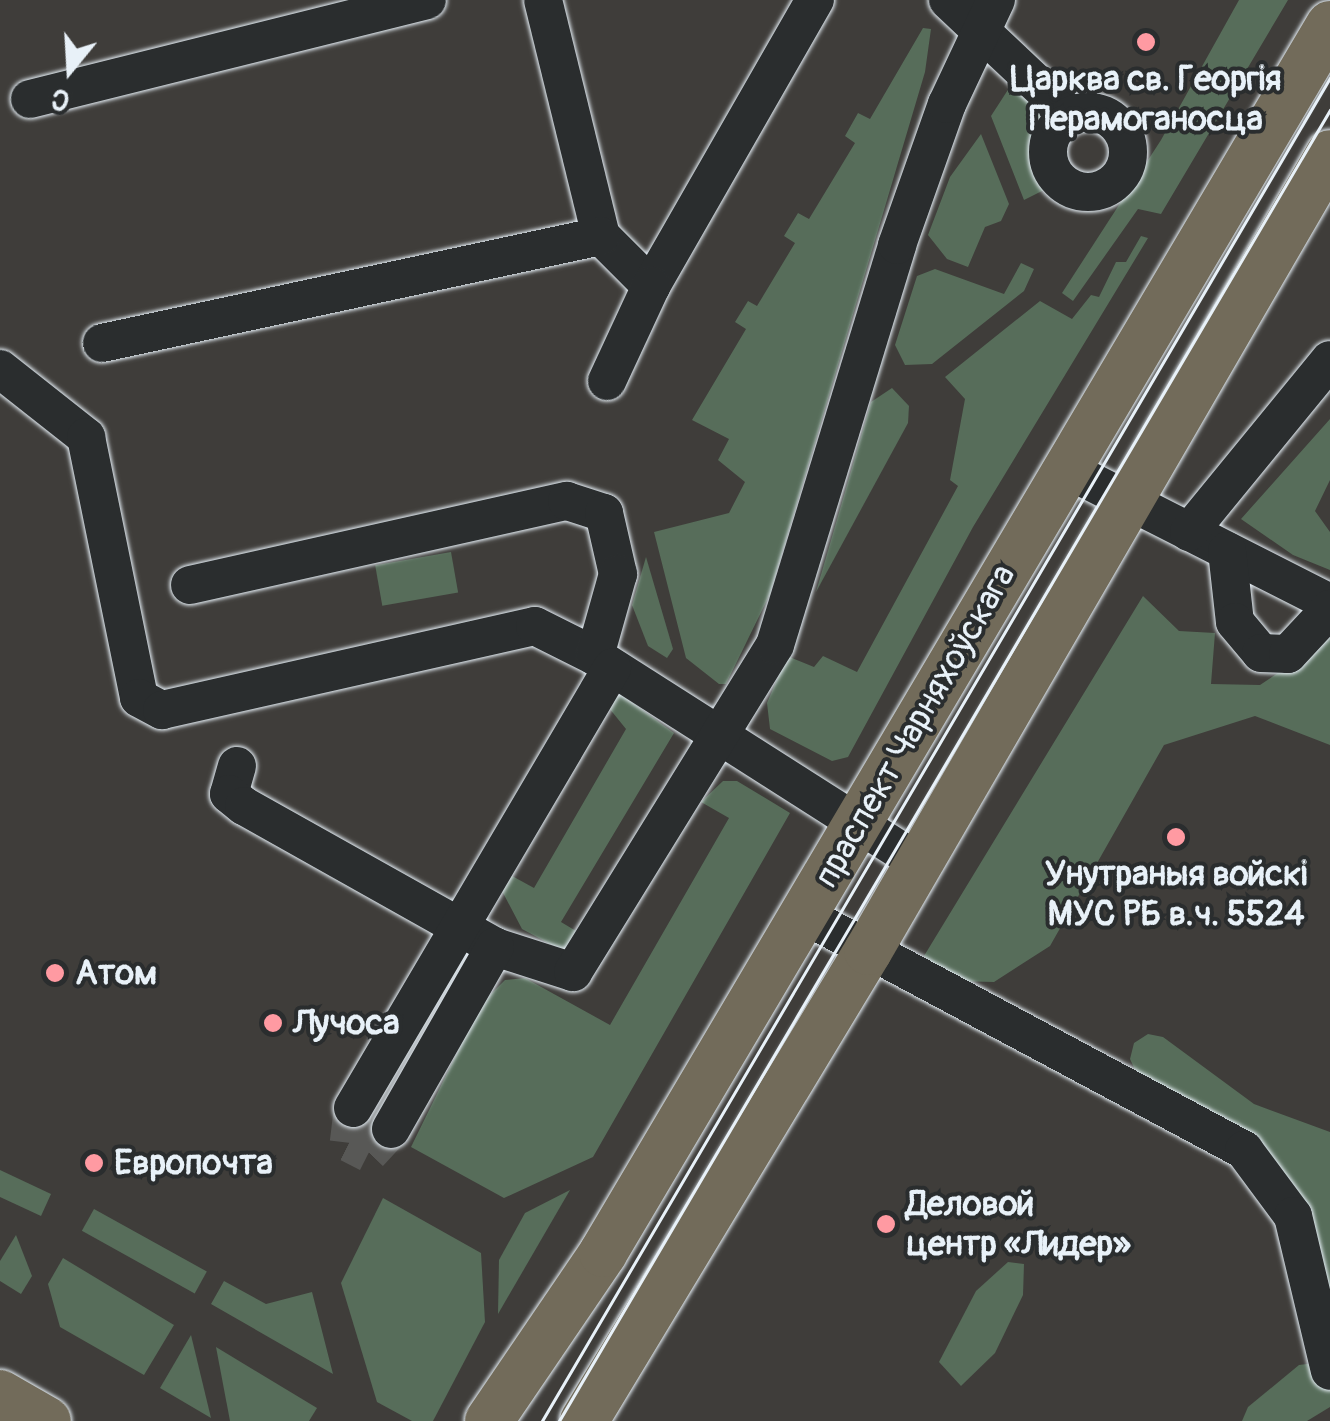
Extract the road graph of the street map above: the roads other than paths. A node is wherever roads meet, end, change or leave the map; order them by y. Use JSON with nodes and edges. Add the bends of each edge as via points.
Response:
{"nodes":[{"id":1,"x":427,"y":0,"type":"edge"},
{"id":2,"x":544,"y":0,"type":"edge"},
{"id":3,"x":815,"y":0,"type":"edge"},
{"id":4,"x":948,"y":0,"type":"edge"},
{"id":5,"x":988,"y":13,"type":"edge"},
{"id":6,"x":1330,"y":25,"type":"edge"},
{"id":7,"x":30,"y":99,"type":"dead end"},
{"id":8,"x":1070,"y":115,"type":"dead end"},
{"id":9,"x":1330,"y":154,"type":"edge"},
{"id":10,"x":601,"y":236,"type":"junction"},
{"id":11,"x":651,"y":286,"type":"junction"},
{"id":12,"x":102,"y":343,"type":"dead end"},
{"id":13,"x":1330,"y":360,"type":"edge"},
{"id":14,"x":0,"y":369,"type":"edge"},
{"id":15,"x":607,"y":381,"type":"dead end"},
{"id":16,"x":1064,"y":468,"type":"junction"},
{"id":17,"x":1126,"y":500,"type":"junction"},
{"id":18,"x":1189,"y":532,"type":"junction"},
{"id":19,"x":1227,"y":552,"type":"junction"},
{"id":20,"x":190,"y":585,"type":"dead end"},
{"id":21,"x":1330,"y":606,"type":"edge"},
{"id":22,"x":604,"y":662,"type":"junction"},
{"id":23,"x":719,"y":737,"type":"junction"},
{"id":24,"x":237,"y":766,"type":"dead end"},
{"id":25,"x":856,"y":826,"type":"junction"},
{"id":26,"x":917,"y":861,"type":"junction"},
{"id":27,"x":804,"y":915,"type":"junction"},
{"id":28,"x":456,"y":925,"type":"junction"},
{"id":29,"x":495,"y":948,"type":"junction"},
{"id":30,"x":868,"y":951,"type":"junction"},
{"id":31,"x":352,"y":1108,"type":"tunnel mouth"},
{"id":32,"x":391,"y":1130,"type":"tunnel mouth"},
{"id":33,"x":1330,"y":1372,"type":"edge"},
{"id":34,"x":0,"y":1394,"type":"edge"},
{"id":35,"x":47,"y":1421,"type":"edge"},
{"id":36,"x":489,"y":1421,"type":"edge"},
{"id":37,"x":584,"y":1421,"type":"edge"}],
"edges":[{"from":1,"to":7,"type":"lane"},
{"from":2,"to":10,"type":"lane"},
{"from":3,"to":11,"type":"lane"},
{"from":4,"to":5,"type":"lane"},
{"from":5,"to":8,"type":"lane"},
{"from":5,"to":23,"type":"lane","via":[[891,262],[775,645]]},
{"from":6,"to":16,"type":"main road","name":"праспект Чарняхоўскага"},
{"from":9,"to":17,"type":"main road","name":"праспект Чарняхоўскага"},
{"from":10,"to":11,"type":"lane"},
{"from":10,"to":12,"type":"lane"},
{"from":11,"to":15,"type":"lane"},
{"from":13,"to":18,"type":"lane"},
{"from":14,"to":22,"type":"lane","via":[[86,437],[139,698],[162,710],[535,626]]},
{"from":16,"to":17,"type":"lane"},
{"from":16,"to":25,"type":"main road","name":"праспект Чарняхоўскага"},
{"from":17,"to":18,"type":"lane"},
{"from":17,"to":26,"type":"main road","name":"праспект Чарняхоўскага"},
{"from":18,"to":19,"type":"lane"},
{"from":19,"to":21,"type":"lane"},
{"from":19,"to":21,"type":"lane","via":[[1235,622],[1260,652],[1288,654]]},
{"from":20,"to":22,"type":"lane","via":[[567,501],[604,513],[618,574]]},
{"from":22,"to":23,"type":"lane"},
{"from":22,"to":28,"type":"lane"},
{"from":23,"to":25,"type":"lane"},
{"from":23,"to":29,"type":"lane","via":[[573,972]]},
{"from":24,"to":28,"type":"lane","via":[[229,794],[244,806]]},
{"from":25,"to":26,"type":"lane"},
{"from":25,"to":27,"type":"main road","name":"праспект Чарняхоўскага"},
{"from":26,"to":30,"type":"main road","name":"праспект Чарняхоўскага"},
{"from":27,"to":30,"type":"lane"},
{"from":27,"to":36,"type":"main road","name":"праспект Чарняхоўскага","via":[[603,1254]]},
{"from":28,"to":29,"type":"lane"},
{"from":28,"to":31,"type":"lane"},
{"from":29,"to":32,"type":"lane"},
{"from":30,"to":33,"type":"lane","via":[[1244,1150],[1293,1216]]},
{"from":30,"to":37,"type":"main road","name":"праспект Чарняхоўскага"},
{"from":34,"to":35,"type":"main road"}]}
